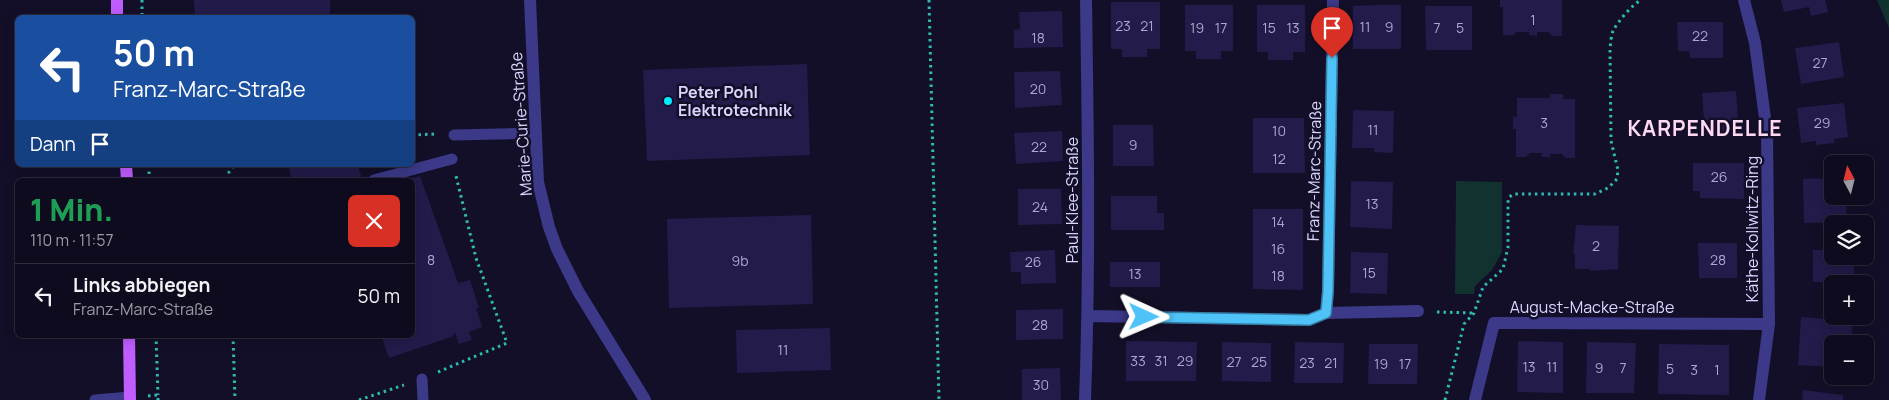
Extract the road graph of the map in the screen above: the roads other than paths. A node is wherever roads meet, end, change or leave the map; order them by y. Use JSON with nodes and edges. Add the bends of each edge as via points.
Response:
{"nodes":[{"id":1,"x":116,"y":0,"type":"edge"},
{"id":2,"x":530,"y":0,"type":"edge"},
{"id":3,"x":1086,"y":0,"type":"edge"},
{"id":4,"x":1333,"y":0,"type":"edge"},
{"id":5,"x":1744,"y":0,"type":"edge"},
{"id":6,"x":118,"y":15,"type":"edge"},
{"id":7,"x":536,"y":133,"type":"junction"},
{"id":8,"x":454,"y":135,"type":"dead end"},
{"id":9,"x":452,"y":159,"type":"road end"},
{"id":10,"x":381,"y":178,"type":"edge"},
{"id":11,"x":1418,"y":311,"type":"road end"},
{"id":12,"x":1326,"y":313,"type":"junction"},
{"id":13,"x":1088,"y":316,"type":"junction"},
{"id":14,"x":1769,"y":324,"type":"junction"},
{"id":15,"x":129,"y":338,"type":"edge"},
{"id":16,"x":422,"y":379,"type":"road end"},
{"id":17,"x":130,"y":399,"type":"edge"},
{"id":18,"x":94,"y":400,"type":"edge"},
{"id":19,"x":423,"y":400,"type":"edge"},
{"id":20,"x":645,"y":400,"type":"edge"},
{"id":21,"x":1085,"y":400,"type":"edge"},
{"id":22,"x":1476,"y":400,"type":"edge"},
{"id":23,"x":1759,"y":400,"type":"edge"}],
"edges":[{"from":1,"to":6,"type":"main road"},
{"from":2,"to":7,"type":"street","name":"Marie-Curie-Straße"},
{"from":3,"to":13,"type":"street","name":"Paul-Klee-Straße"},
{"from":4,"to":12,"type":"street","name":"Franz-Marc-Straße"},
{"from":5,"to":14,"type":"street","name":"Käthe-Kollwitz-Ring","via":[[1768,133]]},
{"from":7,"to":8,"type":"lane"},
{"from":7,"to":20,"type":"street","name":"Marie-Curie-Straße","via":[[538,182],[556,249]]},
{"from":9,"to":10,"type":"lane"},
{"from":11,"to":12,"type":"street"},
{"from":12,"to":13,"type":"street","via":[[1309,320]]},
{"from":13,"to":21,"type":"street","name":"Paul-Klee-Straße"},
{"from":14,"to":22,"type":"street","name":"August-Macke-Straße","via":[[1494,323]]},
{"from":14,"to":23,"type":"street","name":"Käthe-Kollwitz-Ring"},
{"from":15,"to":17,"type":"main road"},
{"from":16,"to":19,"type":"lane"},
{"from":17,"to":18,"type":"lane"}]}
